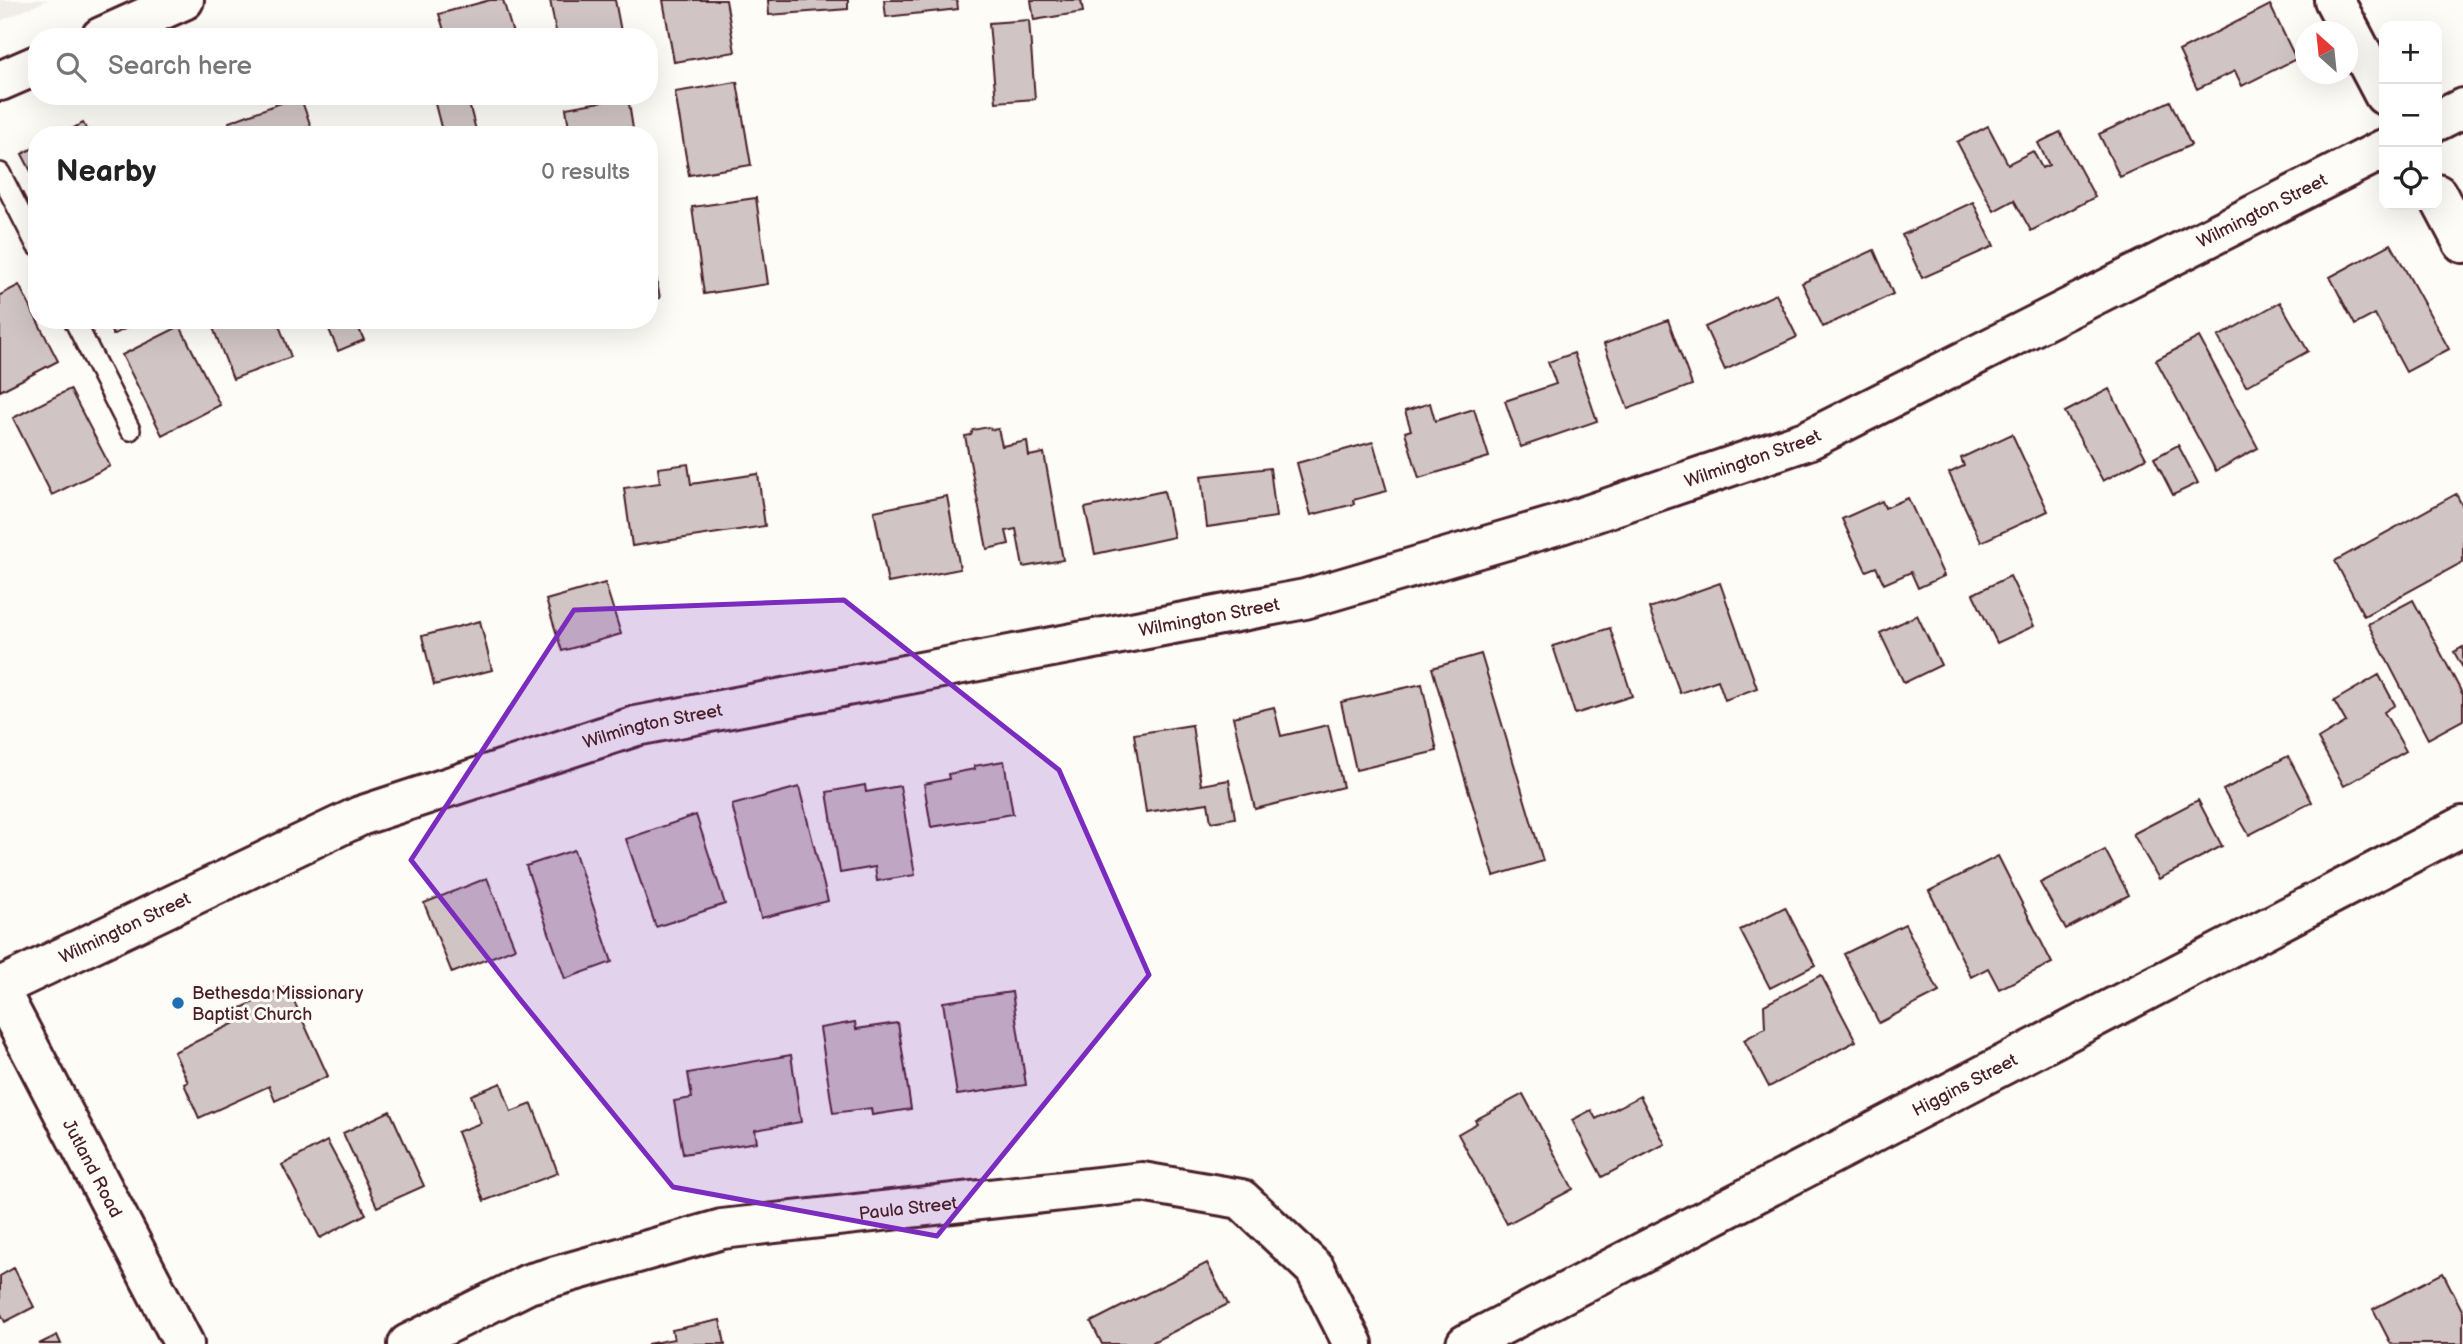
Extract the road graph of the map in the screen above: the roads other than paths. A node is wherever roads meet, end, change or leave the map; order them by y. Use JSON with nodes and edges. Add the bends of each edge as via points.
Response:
{"nodes":[{"id":1,"x":184,"y":0,"type":"edge"},
{"id":2,"x":2334,"y":0,"type":"edge"},
{"id":3,"x":121,"y":28,"type":"edge"},
{"id":4,"x":28,"y":69,"type":"edge"},
{"id":5,"x":0,"y":81,"type":"edge"},
{"id":6,"x":2379,"y":86,"type":"edge"},
{"id":7,"x":2463,"y":107,"type":"edge"},
{"id":8,"x":2442,"y":118,"type":"edge"},
{"id":9,"x":2379,"y":152,"type":"edge"},
{"id":10,"x":0,"y":173,"type":"edge"},
{"id":11,"x":2442,"y":203,"type":"edge"},
{"id":12,"x":28,"y":228,"type":"edge"},
{"id":13,"x":2463,"y":243,"type":"edge"},
{"id":14,"x":79,"y":329,"type":"edge"},
{"id":15,"x":130,"y":430,"type":"dead end"},
{"id":16,"x":2463,"y":826,"type":"edge"},
{"id":17,"x":0,"y":989,"type":"edge"},
{"id":18,"x":184,"y":1344,"type":"edge"},
{"id":19,"x":408,"y":1344,"type":"edge"},
{"id":20,"x":1353,"y":1344,"type":"edge"},
{"id":21,"x":1466,"y":1344,"type":"edge"}],
"edges":[{"from":1,"to":3,"type":"street"},
{"from":2,"to":6,"type":"street"},
{"from":4,"to":5,"type":"street"},
{"from":7,"to":8,"type":"street"},
{"from":9,"to":17,"type":"street","name":"Wilmington Street","via":[[1808,440],[1561,524],[1305,599],[636,726],[359,816]]},
{"from":10,"to":12,"type":"lane"},
{"from":11,"to":13,"type":"street"},
{"from":14,"to":15,"type":"lane"},
{"from":16,"to":21,"type":"street","name":"Higgins Street"},
{"from":17,"to":18,"type":"street","name":"Jutland Road"},
{"from":19,"to":20,"type":"street","name":"Paula Street","via":[[528,1284],[722,1229],[1142,1182],[1241,1199],[1315,1269]]}]}
